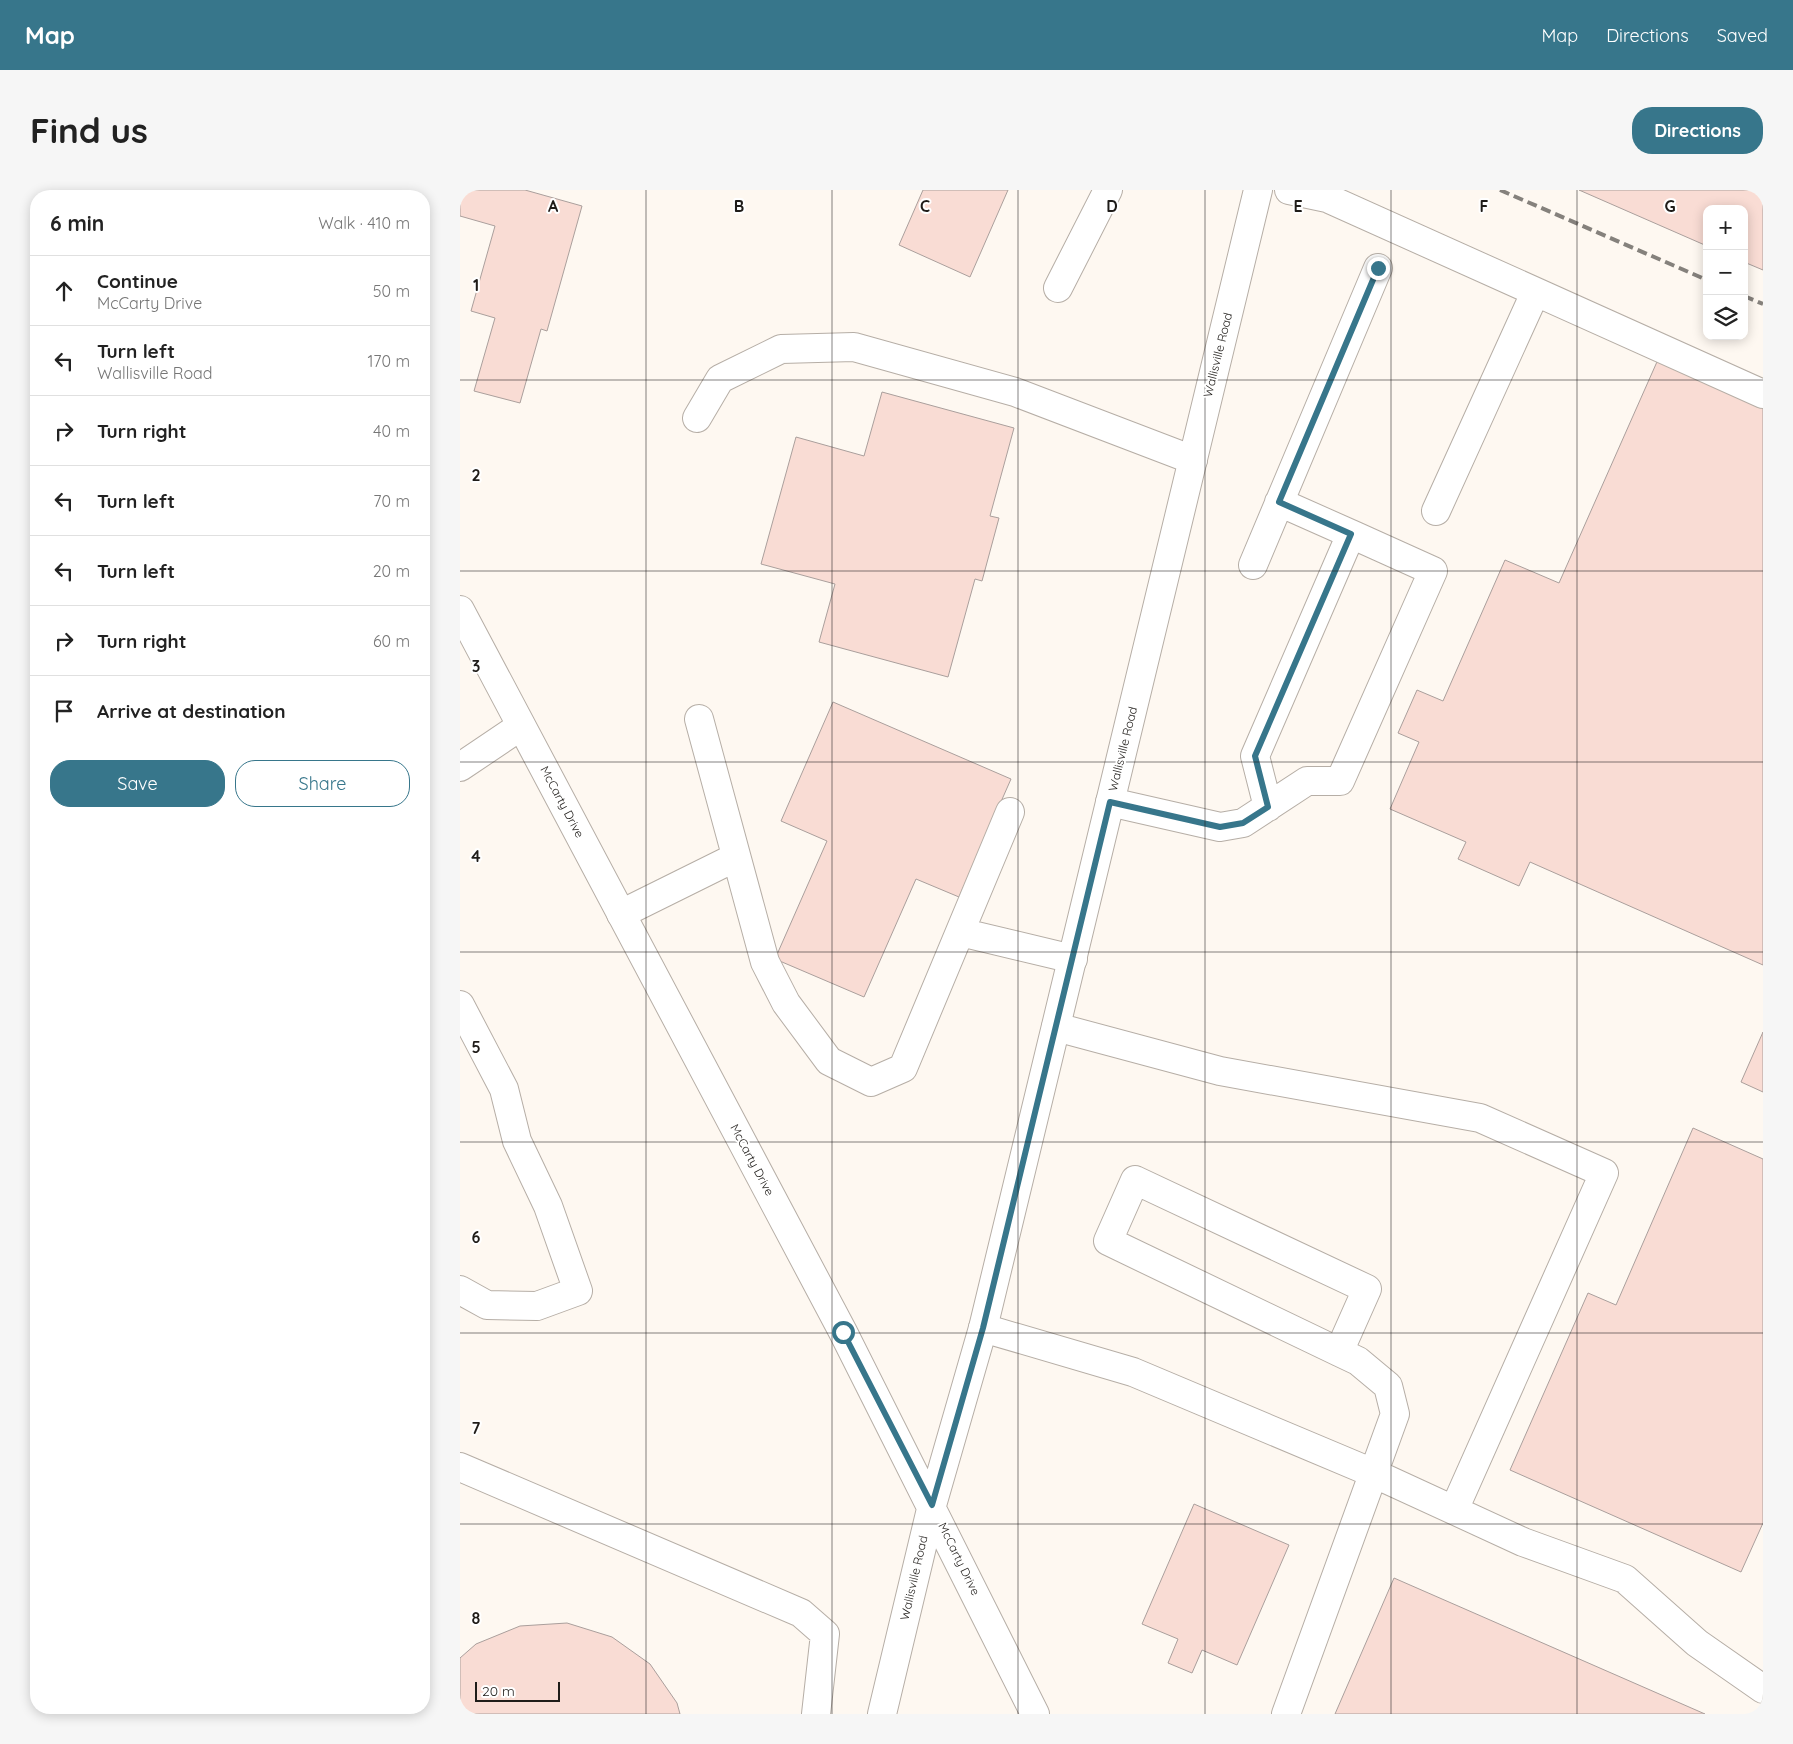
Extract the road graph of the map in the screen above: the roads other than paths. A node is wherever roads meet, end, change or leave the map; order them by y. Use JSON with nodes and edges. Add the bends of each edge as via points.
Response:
{"nodes":[{"id":1,"x":1108,"y":190,"type":"edge"},
{"id":2,"x":1258,"y":190,"type":"edge"},
{"id":3,"x":1289,"y":190,"type":"edge"},
{"id":4,"x":1378,"y":268,"type":"dead end"},
{"id":5,"x":1058,"y":288,"type":"dead end"},
{"id":6,"x":1535,"y":293,"type":"junction"},
{"id":7,"x":1763,"y":394,"type":"edge"},
{"id":8,"x":697,"y":418,"type":"dead end"},
{"id":9,"x":1193,"y":460,"type":"junction"},
{"id":10,"x":1279,"y":502,"type":"junction"},
{"id":11,"x":1436,"y":511,"type":"dead end"},
{"id":12,"x":1351,"y":534,"type":"junction"},
{"id":13,"x":1253,"y":565,"type":"dead end"},
{"id":14,"x":460,"y":610,"type":"edge"},
{"id":15,"x":699,"y":719,"type":"dead end"},
{"id":16,"x":521,"y":726,"type":"junction"},
{"id":17,"x":460,"y":767,"type":"edge"},
{"id":18,"x":1110,"y":802,"type":"junction"},
{"id":19,"x":1268,"y":807,"type":"junction"},
{"id":20,"x":1010,"y":812,"type":"dead end"},
{"id":21,"x":736,"y":857,"type":"junction"},
{"id":22,"x":621,"y":914,"type":"junction"},
{"id":23,"x":960,"y":932,"type":"junction"},
{"id":24,"x":1073,"y":959,"type":"junction"},
{"id":25,"x":460,"y":1004,"type":"edge"},
{"id":26,"x":1056,"y":1027,"type":"junction"},
{"id":27,"x":460,"y":1290,"type":"edge"},
{"id":28,"x":983,"y":1328,"type":"junction"},
{"id":29,"x":1339,"y":1352,"type":"junction"},
{"id":30,"x":460,"y":1467,"type":"edge"},
{"id":31,"x":1373,"y":1473,"type":"junction"},
{"id":32,"x":932,"y":1505,"type":"junction"},
{"id":33,"x":1454,"y":1510,"type":"junction"},
{"id":34,"x":1763,"y":1689,"type":"edge"},
{"id":35,"x":816,"y":1714,"type":"edge"},
{"id":36,"x":882,"y":1714,"type":"edge"},
{"id":37,"x":1035,"y":1714,"type":"edge"},
{"id":38,"x":1286,"y":1714,"type":"edge"}],
"edges":[{"from":1,"to":5,"type":"main road"},
{"from":2,"to":9,"type":"main road","name":"Wallisville Road"},
{"from":3,"to":6,"type":"main road","via":[[1327,198]]},
{"from":4,"to":10,"type":"main road"},
{"from":6,"to":7,"type":"main road"},
{"from":6,"to":11,"type":"main road"},
{"from":8,"to":9,"type":"main road","via":[[720,379],[781,349],[854,347],[1015,392]]},
{"from":9,"to":18,"type":"main road","name":"Wallisville Road"},
{"from":10,"to":12,"type":"main road"},
{"from":10,"to":13,"type":"main road"},
{"from":12,"to":19,"type":"main road","via":[[1255,756]]},
{"from":12,"to":19,"type":"main road","via":[[1433,571],[1340,781],[1307,781]]},
{"from":14,"to":16,"type":"main road","name":"McCarty Drive"},
{"from":15,"to":21,"type":"main road"},
{"from":16,"to":17,"type":"main road"},
{"from":16,"to":22,"type":"main road","name":"McCarty Drive"},
{"from":18,"to":19,"type":"main road","via":[[1220,827],[1243,823]]},
{"from":18,"to":24,"type":"main road","name":"Wallisville Road"},
{"from":20,"to":23,"type":"main road"},
{"from":21,"to":22,"type":"main road"},
{"from":21,"to":23,"type":"main road","via":[[765,962],[786,1003],[829,1062],[871,1082],[903,1068]]},
{"from":22,"to":32,"type":"main road","name":"McCarty Drive"},
{"from":23,"to":24,"type":"main road"},
{"from":24,"to":26,"type":"main road","name":"Wallisville Road"},
{"from":25,"to":27,"type":"main road","via":[[504,1089],[517,1141],[548,1206],[578,1291],[537,1306],[487,1305]]},
{"from":26,"to":28,"type":"main road","name":"Wallisville Road"},
{"from":26,"to":33,"type":"main road","via":[[1220,1071],[1480,1118],[1604,1173]]},
{"from":28,"to":31,"type":"main road","via":[[1133,1372]]},
{"from":28,"to":32,"type":"main road","name":"Wallisville Road"},
{"from":29,"to":29,"type":"main road","via":[[1108,1242],[1135,1180],[1367,1289]]},
{"from":29,"to":31,"type":"main road","via":[[1358,1361],[1388,1386],[1395,1414]]},
{"from":30,"to":35,"type":"main road","via":[[801,1613],[825,1634]]},
{"from":31,"to":33,"type":"main road"},
{"from":31,"to":38,"type":"main road"},
{"from":32,"to":36,"type":"main road","name":"Wallisville Road"},
{"from":32,"to":37,"type":"main road","name":"McCarty Drive"},
{"from":33,"to":34,"type":"main road","via":[[1523,1542],[1625,1579],[1698,1643]]}]}
